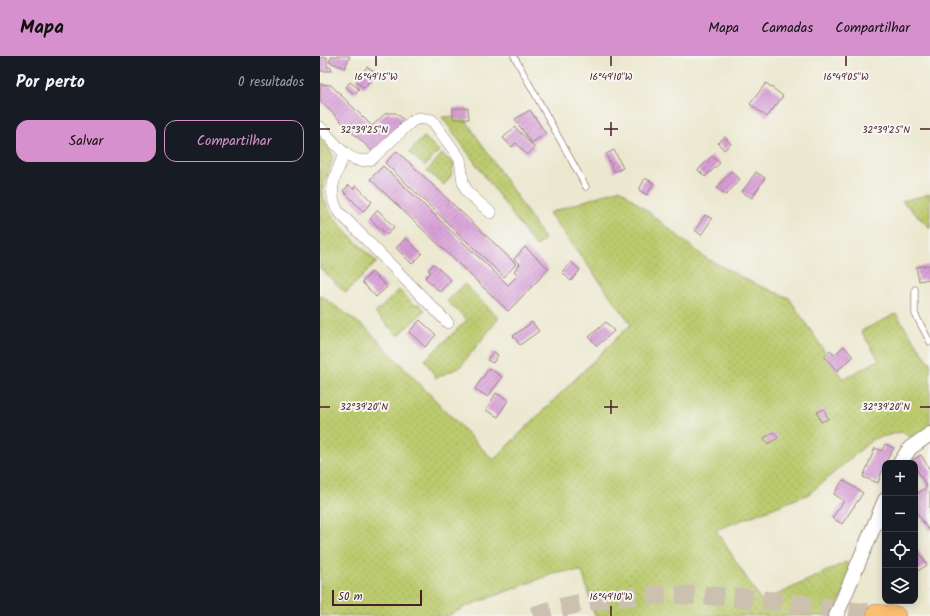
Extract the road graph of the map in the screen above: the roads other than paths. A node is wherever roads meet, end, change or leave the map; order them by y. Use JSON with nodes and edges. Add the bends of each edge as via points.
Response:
{"nodes":[{"id":1,"x":514,"y":56,"type":"edge"},
{"id":2,"x":320,"y":127,"type":"edge"},
{"id":3,"x":345,"y":153,"type":"junction"},
{"id":4,"x":586,"y":187,"type":"dead end"},
{"id":5,"x":491,"y":213,"type":"dead end"},
{"id":6,"x":916,"y":289,"type":"dead end"},
{"id":7,"x":448,"y":323,"type":"dead end"},
{"id":8,"x":930,"y":342,"type":"edge"},
{"id":9,"x":930,"y":434,"type":"edge"},
{"id":10,"x":902,"y":460,"type":"edge"},
{"id":11,"x":882,"y":507,"type":"edge"},
{"id":12,"x":876,"y":614,"type":"dead end"},
{"id":13,"x":836,"y":616,"type":"edge"},
{"id":14,"x":896,"y":616,"type":"edge"}],
"edges":[{"from":1,"to":4,"type":"lane"},
{"from":2,"to":3,"type":"street"},
{"from":3,"to":5,"type":"street","via":[[357,161],[365,162],[372,159],[411,122],[418,118],[432,120],[460,159],[462,182],[467,192]]},
{"from":3,"to":7,"type":"street","via":[[332,186],[333,202],[338,211]]},
{"from":6,"to":8,"type":"lane","via":[[915,314]]},
{"from":9,"to":10,"type":"street","via":[[910,448]]},
{"from":11,"to":13,"type":"street"},
{"from":12,"to":14,"type":"highway"}]}
